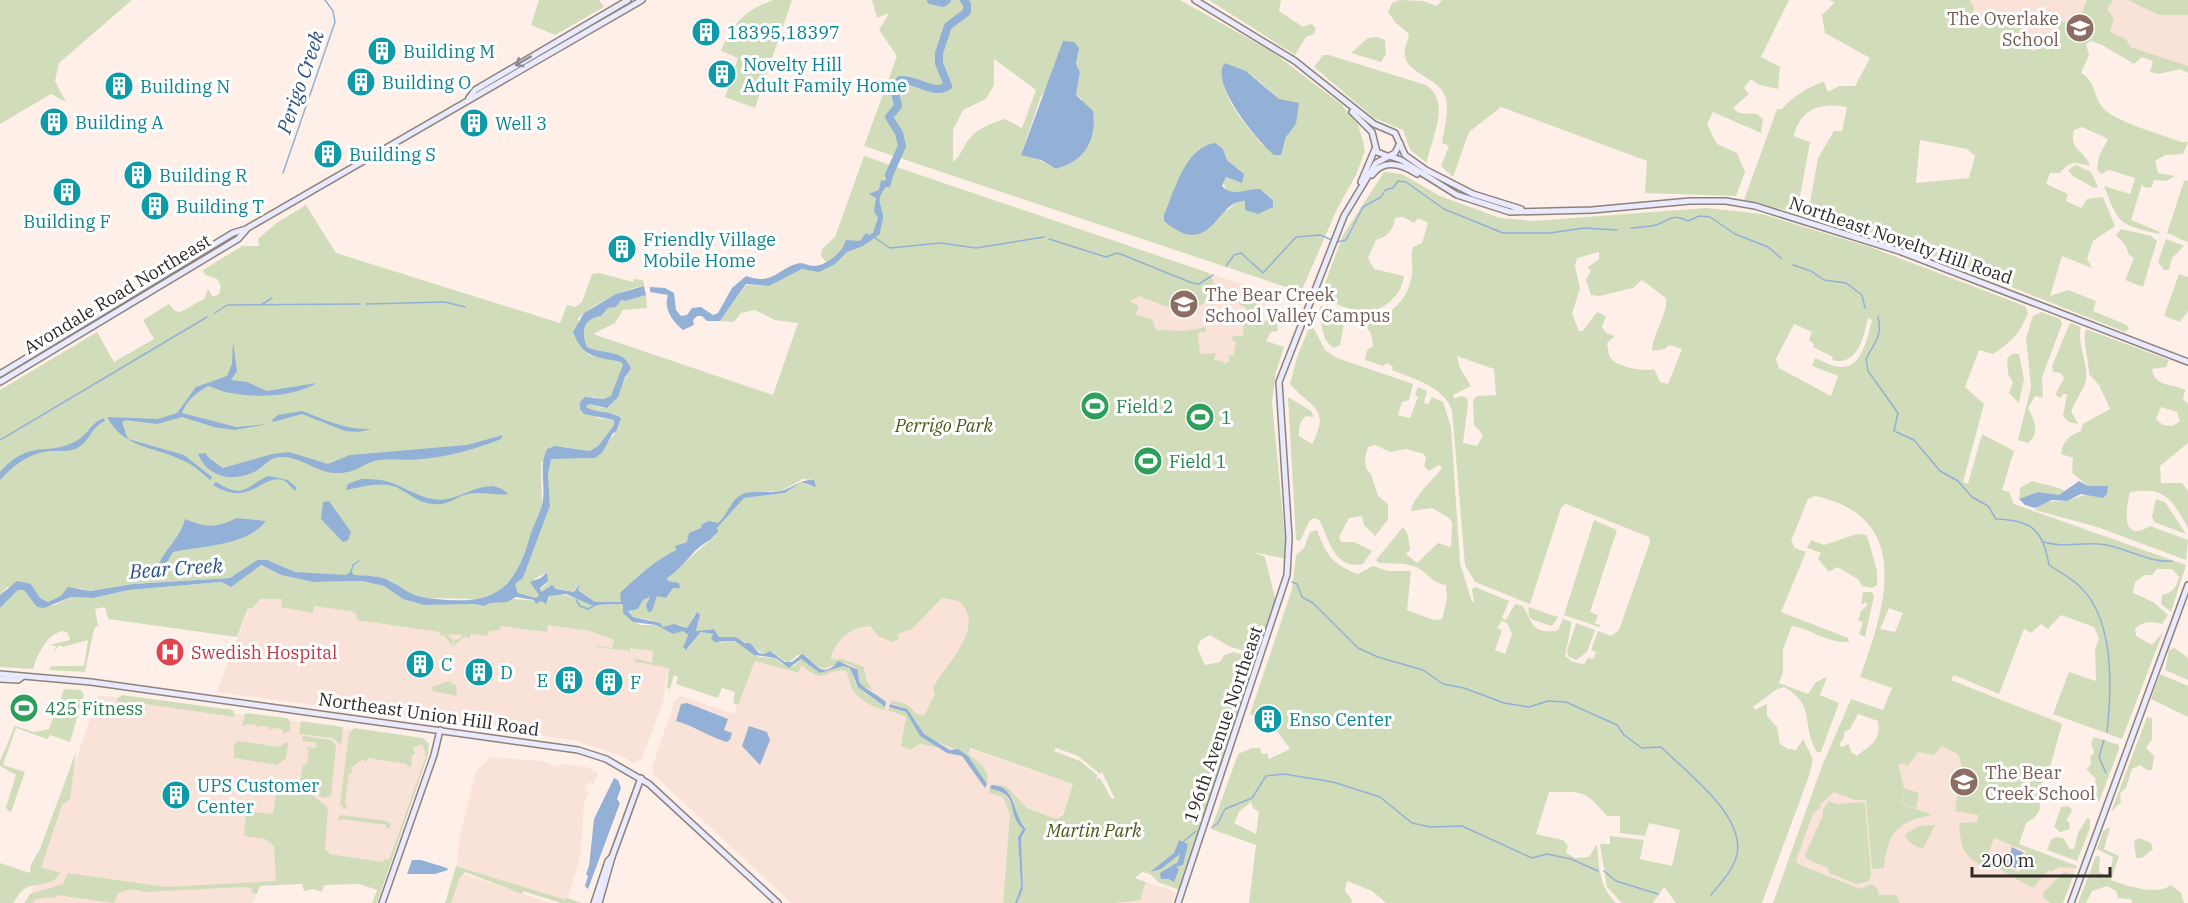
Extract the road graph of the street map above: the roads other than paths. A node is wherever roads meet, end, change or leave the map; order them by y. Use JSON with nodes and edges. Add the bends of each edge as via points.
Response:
{"nodes":[{"id":1,"x":642,"y":0,"type":"edge"},
{"id":2,"x":1195,"y":0,"type":"edge"},
{"id":3,"x":632,"y":2,"type":"edge"},
{"id":4,"x":1340,"y":99,"type":"junction"},
{"id":5,"x":1387,"y":130,"type":"junction"},
{"id":6,"x":1374,"y":140,"type":"junction"},
{"id":7,"x":1400,"y":143,"type":"junction"},
{"id":8,"x":1375,"y":149,"type":"junction"},
{"id":9,"x":1389,"y":156,"type":"junction"},
{"id":10,"x":1448,"y":190,"type":"junction"},
{"id":11,"x":1352,"y":202,"type":"junction"},
{"id":12,"x":1522,"y":210,"type":"junction"},
{"id":13,"x":246,"y":229,"type":"junction"},
{"id":14,"x":2188,"y":362,"type":"edge"},
{"id":15,"x":0,"y":374,"type":"edge"},
{"id":16,"x":0,"y":382,"type":"edge"},
{"id":17,"x":2188,"y":585,"type":"edge"},
{"id":18,"x":0,"y":674,"type":"edge"},
{"id":19,"x":22,"y":677,"type":"junction"},
{"id":20,"x":0,"y":679,"type":"edge"},
{"id":21,"x":440,"y":730,"type":"junction"},
{"id":22,"x":641,"y":778,"type":"junction"},
{"id":23,"x":612,"y":857,"type":"junction"},
{"id":24,"x":382,"y":903,"type":"edge"},
{"id":25,"x":594,"y":903,"type":"edge"},
{"id":26,"x":599,"y":903,"type":"edge"},
{"id":27,"x":778,"y":903,"type":"edge"},
{"id":28,"x":1178,"y":903,"type":"edge"},
{"id":29,"x":2071,"y":903,"type":"edge"}],
"edges":[{"from":1,"to":3,"type":"main road","name":"Avondale Road Northeast"},
{"from":2,"to":4,"type":"main road","via":[[1281,51]]},
{"from":3,"to":13,"type":"main road","name":"Avondale Road Northeast","via":[[481,95],[469,98]]},
{"from":4,"to":5,"type":"main road"},
{"from":4,"to":6,"type":"main road","via":[[1369,129]]},
{"from":5,"to":6,"type":"main road","via":[[1379,132]]},
{"from":5,"to":7,"type":"main road","via":[[1398,136]]},
{"from":6,"to":8,"type":"main road"},
{"from":7,"to":9,"type":"main road"},
{"from":7,"to":12,"type":"main road","name":"Northeast Novelty Hill Road","via":[[1405,155],[1442,179],[1485,199]]},
{"from":8,"to":9,"type":"main road"},
{"from":8,"to":11,"type":"main road"},
{"from":9,"to":10,"type":"main road","name":"Northeast Novelty Hill Road"},
{"from":9,"to":11,"type":"main road","via":[[1376,163]]},
{"from":10,"to":11,"type":"main road","via":[[1407,169],[1388,165],[1376,170]]},
{"from":10,"to":12,"type":"main road","name":"Northeast Novelty Hill Road","via":[[1496,209]]},
{"from":11,"to":28,"type":"main road","name":"196th Avenue Northeast","via":[[1329,250],[1278,390],[1290,553],[1284,590]]},
{"from":12,"to":14,"type":"main road","name":"Northeast Novelty Hill Road","via":[[1568,211],[1702,200],[1755,206],[1899,251]]},
{"from":13,"to":15,"type":"main road","name":"Avondale Road Northeast","via":[[233,233]]},
{"from":13,"to":16,"type":"main road","name":"Avondale Road Northeast","via":[[238,239]]},
{"from":17,"to":29,"type":"main road"},
{"from":18,"to":19,"type":"main road","name":"Northeast Union Hill Road"},
{"from":19,"to":20,"type":"main road","name":"Northeast Union Hill Road"},
{"from":19,"to":21,"type":"main road","name":"Northeast Union Hill Road","via":[[91,682]]},
{"from":21,"to":22,"type":"main road","name":"Northeast Union Hill Road","via":[[579,750]]},
{"from":21,"to":24,"type":"main road"},
{"from":22,"to":23,"type":"main road"},
{"from":22,"to":27,"type":"main road","name":"Northeast Union Hill Road"},
{"from":23,"to":25,"type":"main road"},
{"from":23,"to":26,"type":"main road"}]}
